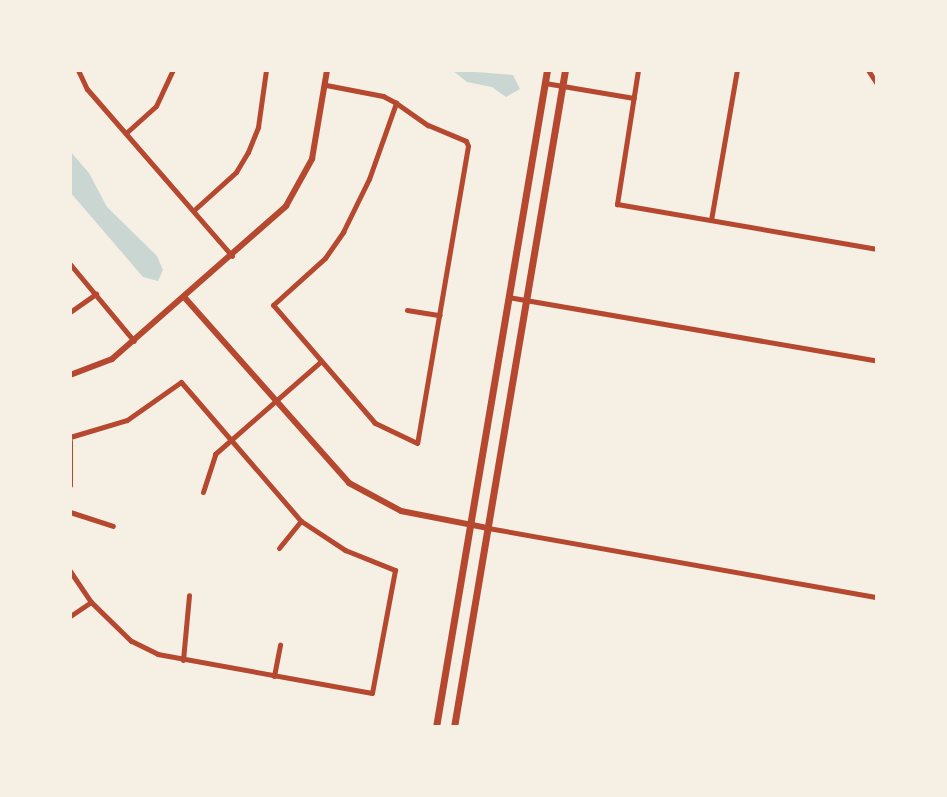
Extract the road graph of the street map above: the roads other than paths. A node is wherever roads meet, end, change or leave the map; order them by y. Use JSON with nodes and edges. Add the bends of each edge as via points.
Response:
{"nodes":[{"id":1,"x":78,"y":70,"type":"edge"},
{"id":2,"x":173,"y":70,"type":"edge"},
{"id":3,"x":266,"y":70,"type":"edge"},
{"id":4,"x":327,"y":70,"type":"edge"},
{"id":5,"x":547,"y":70,"type":"edge"},
{"id":6,"x":565,"y":70,"type":"edge"},
{"id":7,"x":638,"y":70,"type":"edge"},
{"id":8,"x":737,"y":70,"type":"edge"},
{"id":9,"x":868,"y":70,"type":"edge"},
{"id":10,"x":545,"y":83,"type":"junction"},
{"id":11,"x":877,"y":84,"type":"edge"},
{"id":12,"x":326,"y":85,"type":"junction"},
{"id":13,"x":562,"y":86,"type":"junction"},
{"id":14,"x":634,"y":98,"type":"junction"},
{"id":15,"x":396,"y":103,"type":"junction"},
{"id":16,"x":126,"y":133,"type":"junction"},
{"id":17,"x":194,"y":211,"type":"junction"},
{"id":18,"x":711,"y":220,"type":"junction"},
{"id":19,"x":877,"y":249,"type":"edge"},
{"id":20,"x":233,"y":257,"type":"junction"},
{"id":21,"x":70,"y":264,"type":"edge"},
{"id":22,"x":96,"y":294,"type":"junction"},
{"id":23,"x":508,"y":297,"type":"junction"},
{"id":24,"x":185,"y":298,"type":"junction"},
{"id":25,"x":526,"y":299,"type":"junction"},
{"id":26,"x":407,"y":310,"type":"dead end"},
{"id":27,"x":70,"y":312,"type":"edge"},
{"id":28,"x":440,"y":315,"type":"junction"},
{"id":29,"x":134,"y":341,"type":"junction"},
{"id":30,"x":877,"y":361,"type":"edge"},
{"id":31,"x":320,"y":362,"type":"junction"},
{"id":32,"x":70,"y":375,"type":"edge"},
{"id":33,"x":276,"y":402,"type":"junction"},
{"id":34,"x":70,"y":439,"type":"edge"},
{"id":35,"x":228,"y":441,"type":"junction"},
{"id":36,"x":70,"y":485,"type":"edge"},
{"id":37,"x":203,"y":492,"type":"dead end"},
{"id":38,"x":70,"y":512,"type":"edge"},
{"id":39,"x":301,"y":520,"type":"junction"},
{"id":40,"x":471,"y":525,"type":"junction"},
{"id":41,"x":113,"y":526,"type":"dead end"},
{"id":42,"x":488,"y":528,"type":"junction"},
{"id":43,"x":279,"y":548,"type":"dead end"},
{"id":44,"x":70,"y":571,"type":"edge"},
{"id":45,"x":189,"y":595,"type":"dead end"},
{"id":46,"x":877,"y":597,"type":"edge"},
{"id":47,"x":91,"y":602,"type":"junction"},
{"id":48,"x":70,"y":616,"type":"edge"},
{"id":49,"x":280,"y":645,"type":"dead end"},
{"id":50,"x":183,"y":660,"type":"junction"},
{"id":51,"x":274,"y":676,"type":"junction"},
{"id":52,"x":436,"y":727,"type":"edge"},
{"id":53,"x":454,"y":727,"type":"edge"}],
"edges":[{"from":1,"to":16,"type":"street","via":[[87,89]]},
{"from":2,"to":16,"type":"street","via":[[156,106]]},
{"from":3,"to":17,"type":"street","via":[[258,127],[248,152],[236,172]]},
{"from":4,"to":12,"type":"street"},
{"from":5,"to":10,"type":"main road"},
{"from":6,"to":13,"type":"main road"},
{"from":7,"to":14,"type":"street"},
{"from":8,"to":18,"type":"street"},
{"from":9,"to":11,"type":"street"},
{"from":10,"to":13,"type":"street"},
{"from":10,"to":23,"type":"main road"},
{"from":12,"to":15,"type":"street","via":[[369,90]]},
{"from":12,"to":20,"type":"street","via":[[317,141],[296,192]]},
{"from":13,"to":14,"type":"street"},
{"from":13,"to":25,"type":"main road"},
{"from":14,"to":18,"type":"street","via":[[617,204]]},
{"from":15,"to":28,"type":"street","via":[[428,125],[466,141]]},
{"from":15,"to":31,"type":"street","via":[[369,180],[343,232],[325,258],[274,305]]},
{"from":16,"to":17,"type":"street"},
{"from":17,"to":20,"type":"street"},
{"from":18,"to":19,"type":"street"},
{"from":20,"to":24,"type":"street"},
{"from":21,"to":22,"type":"street"},
{"from":22,"to":27,"type":"street"},
{"from":22,"to":29,"type":"street"},
{"from":23,"to":25,"type":"street"},
{"from":23,"to":40,"type":"main road"},
{"from":24,"to":29,"type":"street"},
{"from":24,"to":33,"type":"street"},
{"from":25,"to":30,"type":"street"},
{"from":25,"to":42,"type":"main road"},
{"from":26,"to":28,"type":"street"},
{"from":28,"to":31,"type":"street","via":[[417,443],[375,424]]},
{"from":29,"to":32,"type":"street","via":[[92,370]]},
{"from":31,"to":33,"type":"street"},
{"from":33,"to":35,"type":"street"},
{"from":33,"to":40,"type":"street","via":[[336,471],[365,494],[401,511]]},
{"from":34,"to":35,"type":"street","via":[[127,420],[181,382]]},
{"from":34,"to":36,"type":"street"},
{"from":35,"to":37,"type":"street","via":[[215,454]]},
{"from":35,"to":39,"type":"street"},
{"from":38,"to":41,"type":"street"},
{"from":39,"to":43,"type":"street"},
{"from":39,"to":51,"type":"street","via":[[345,550],[395,570],[372,693]]},
{"from":40,"to":42,"type":"street"},
{"from":40,"to":52,"type":"main road"},
{"from":42,"to":46,"type":"street"},
{"from":42,"to":53,"type":"main road"},
{"from":44,"to":47,"type":"street"},
{"from":45,"to":50,"type":"street"},
{"from":47,"to":48,"type":"street"},
{"from":47,"to":50,"type":"street","via":[[131,641]]},
{"from":49,"to":51,"type":"street"},
{"from":50,"to":51,"type":"street"}]}
